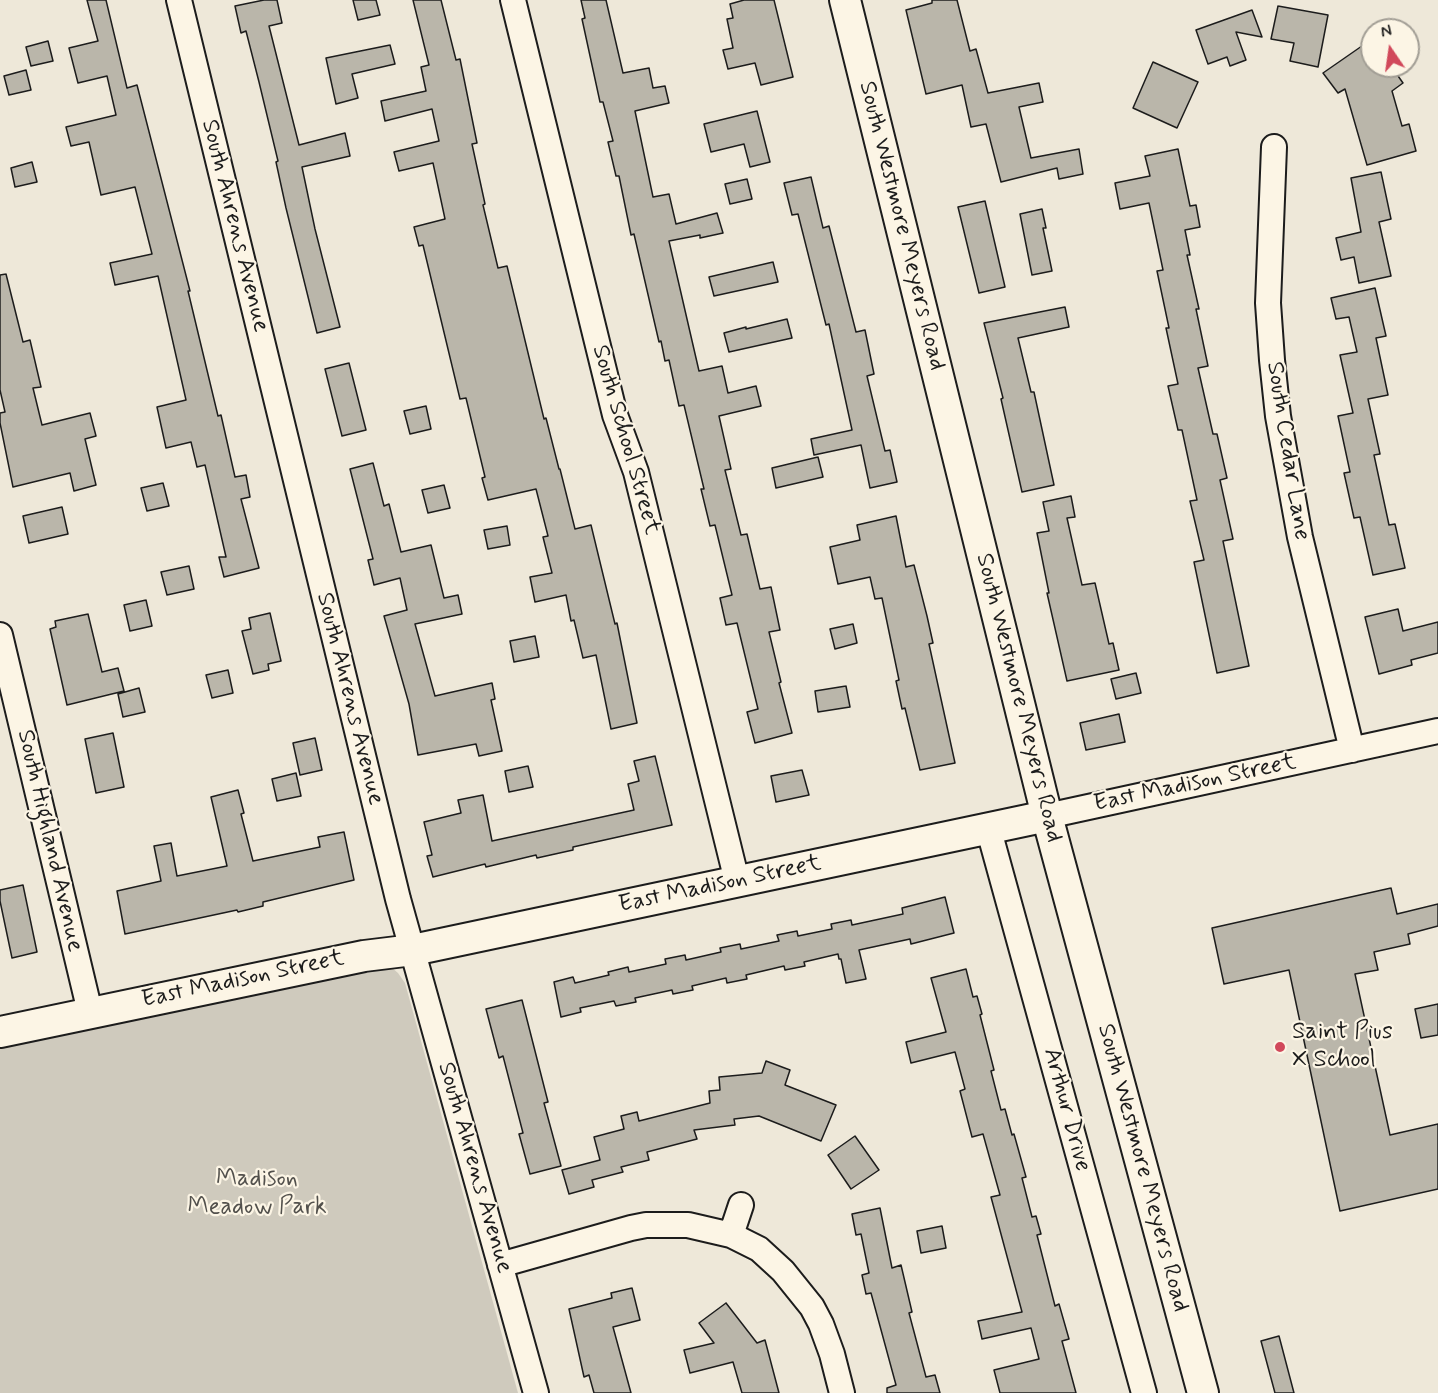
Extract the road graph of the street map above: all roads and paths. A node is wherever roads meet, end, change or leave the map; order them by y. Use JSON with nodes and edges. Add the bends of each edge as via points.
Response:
{"nodes":[{"id":1,"x":178,"y":0,"type":"edge"},
{"id":2,"x":513,"y":0,"type":"edge"},
{"id":3,"x":845,"y":0,"type":"edge"},
{"id":4,"x":1274,"y":147,"type":"dead end"},
{"id":5,"x":0,"y":635,"type":"edge"},
{"id":6,"x":1438,"y":731,"type":"edge"},
{"id":7,"x":1352,"y":750,"type":"junction"},
{"id":8,"x":1047,"y":816,"type":"junction"},
{"id":9,"x":988,"y":827,"type":"junction"},
{"id":10,"x":737,"y":881,"type":"junction"},
{"id":11,"x":413,"y":950,"type":"junction"},
{"id":12,"x":90,"y":1012,"type":"junction"},
{"id":13,"x":0,"y":1032,"type":"edge"},
{"id":14,"x":741,"y":1204,"type":"dead end"},
{"id":15,"x":731,"y":1235,"type":"junction"},
{"id":16,"x":501,"y":1265,"type":"junction"},
{"id":17,"x":536,"y":1393,"type":"edge"},
{"id":18,"x":842,"y":1393,"type":"edge"},
{"id":19,"x":1144,"y":1393,"type":"edge"},
{"id":20,"x":1203,"y":1393,"type":"edge"}],
"edges":[{"from":1,"to":11,"type":"street","name":"South Ahrens Avenue"},
{"from":2,"to":10,"type":"street","name":"South School Street","via":[[615,415],[636,472]]},
{"from":3,"to":8,"type":"street","name":"South Westmore Meyers Road"},
{"from":4,"to":7,"type":"street","name":"South Cedar Lane","via":[[1268,303],[1278,416],[1300,537]]},
{"from":5,"to":12,"type":"street","name":"South Highland Avenue"},
{"from":6,"to":7,"type":"street","name":"East Madison Street"},
{"from":7,"to":8,"type":"street","name":"East Madison Street"},
{"from":8,"to":9,"type":"street","name":"East Madison Street"},
{"from":8,"to":20,"type":"street","name":"South Westmore Meyers Road"},
{"from":9,"to":10,"type":"street","name":"East Madison Street"},
{"from":9,"to":19,"type":"street","name":"Arthur Drive"},
{"from":10,"to":11,"type":"street","name":"East Madison Street"},
{"from":11,"to":12,"type":"street","name":"East Madison Street","via":[[364,956]]},
{"from":11,"to":16,"type":"street","name":"South Ahrens Avenue"},
{"from":12,"to":13,"type":"street","name":"East Madison Street"},
{"from":14,"to":15,"type":"street"},
{"from":15,"to":16,"type":"street","via":[[688,1225],[646,1225]]},
{"from":15,"to":18,"type":"street","via":[[759,1249],[812,1307],[832,1354]]},
{"from":16,"to":17,"type":"street","name":"South Ahrens Avenue"}]}
